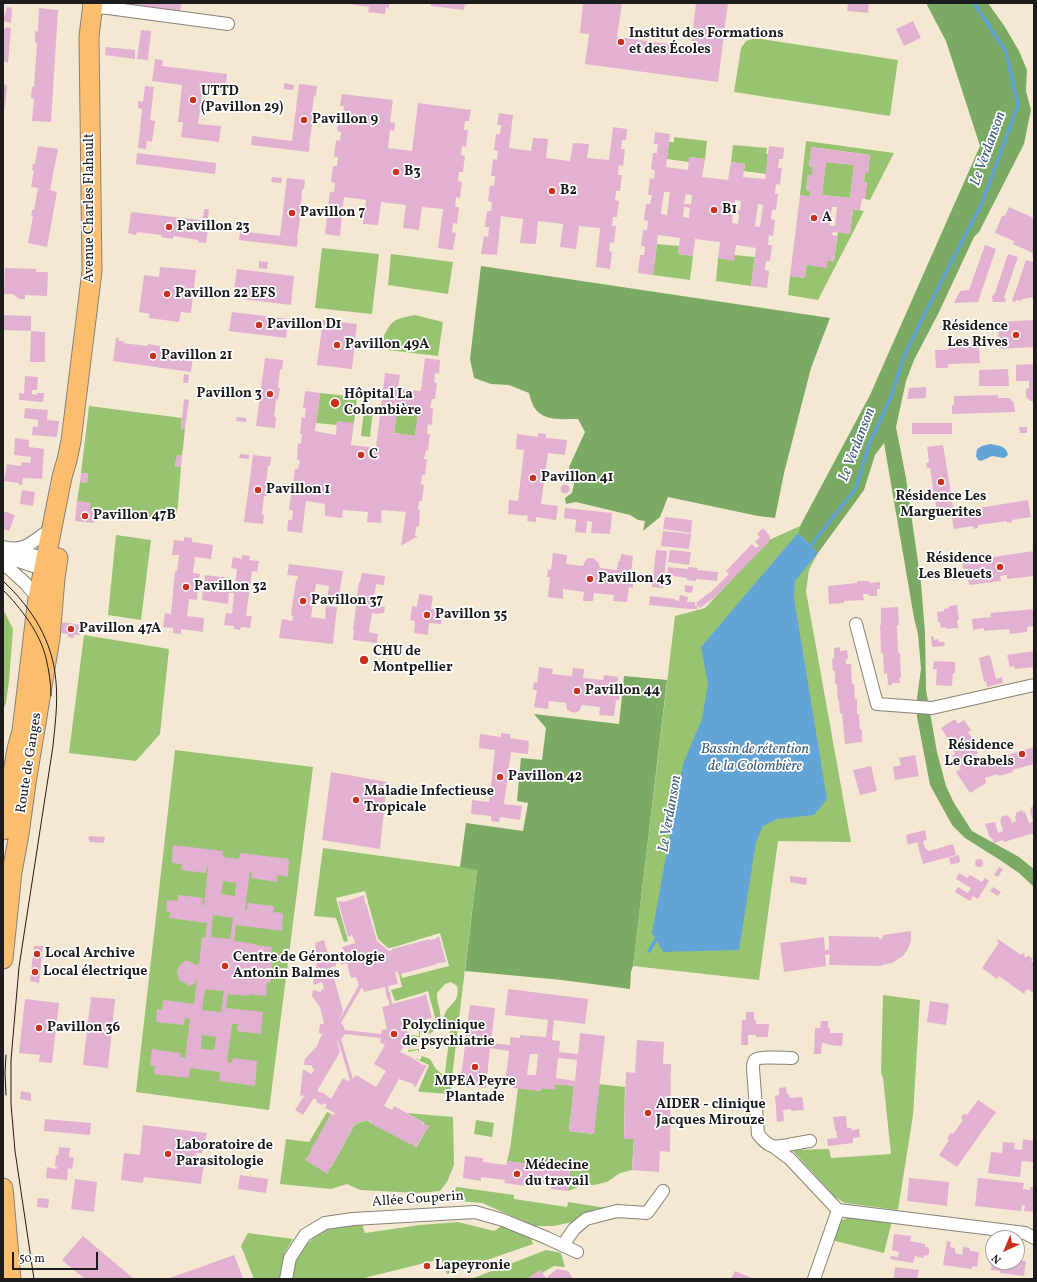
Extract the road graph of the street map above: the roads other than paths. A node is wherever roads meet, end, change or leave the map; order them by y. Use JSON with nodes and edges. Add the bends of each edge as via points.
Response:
{"nodes":[{"id":1,"x":92,"y":5,"type":"edge"},
{"id":2,"x":228,"y":24,"type":"dead end"},
{"id":3,"x":67,"y":460,"type":"junction"},
{"id":4,"x":52,"y":529,"type":"junction"},
{"id":5,"x":8,"y":548,"type":"edge"},
{"id":6,"x":3,"y":556,"type":"edge"},
{"id":7,"x":3,"y":563,"type":"edge"},
{"id":8,"x":51,"y":566,"type":"junction"},
{"id":9,"x":38,"y":598,"type":"junction"},
{"id":10,"x":856,"y":624,"type":"dead end"},
{"id":11,"x":1034,"y":685,"type":"edge"},
{"id":12,"x":12,"y":833,"type":"edge"},
{"id":13,"x":3,"y":959,"type":"edge"},
{"id":14,"x":792,"y":1058,"type":"dead end"},
{"id":15,"x":810,"y":1141,"type":"dead end"},
{"id":16,"x":774,"y":1147,"type":"junction"},
{"id":17,"x":3,"y":1188,"type":"edge"},
{"id":18,"x":663,"y":1191,"type":"dead end"},
{"id":19,"x":838,"y":1210,"type":"junction"},
{"id":20,"x":1034,"y":1238,"type":"edge"},
{"id":21,"x":562,"y":1245,"type":"junction"},
{"id":22,"x":577,"y":1252,"type":"dead end"},
{"id":23,"x":12,"y":1279,"type":"edge"},
{"id":24,"x":286,"y":1279,"type":"edge"},
{"id":25,"x":814,"y":1279,"type":"edge"}],
"edges":[{"from":1,"to":2,"type":"street"},
{"from":1,"to":3,"type":"main road","name":"Avenue Charles Flahault","via":[[89,45],[92,272]]},
{"from":3,"to":4,"type":"main road","name":"Avenue Charles Flahault"},
{"from":3,"to":8,"type":"main road","name":"Avenue Charles Flahault","via":[[70,477],[60,550]]},
{"from":4,"to":5,"type":"street","via":[[25,546]]},
{"from":4,"to":8,"type":"main road","name":"Avenue Charles Flahault","via":[[48,545]]},
{"from":5,"to":8,"type":"street","via":[[42,558]]},
{"from":6,"to":8,"type":"street","via":[[40,568]]},
{"from":7,"to":9,"type":"street"},
{"from":8,"to":9,"type":"main road","name":"Route de Ganges"},
{"from":8,"to":12,"type":"main road","name":"Route de Ganges","via":[[50,638]]},
{"from":9,"to":12,"type":"main road","name":"Route de Ganges"},
{"from":10,"to":11,"type":"street","via":[[877,704],[932,708]]},
{"from":12,"to":13,"type":"main road","name":"Route de Ganges","via":[[12,872]]},
{"from":14,"to":16,"type":"street","via":[[756,1058],[753,1064],[758,1134]]},
{"from":15,"to":16,"type":"street"},
{"from":16,"to":19,"type":"street","via":[[790,1159]]},
{"from":17,"to":23,"type":"main road"},
{"from":18,"to":21,"type":"street","via":[[647,1213],[617,1211],[586,1218]]},
{"from":19,"to":20,"type":"street","via":[[1025,1233]]},
{"from":19,"to":25,"type":"street"},
{"from":21,"to":22,"type":"street","name":"Allée Couperin"},
{"from":21,"to":24,"type":"street","name":"Allée Couperin","via":[[503,1220],[475,1212],[353,1219],[325,1223],[305,1235],[290,1258]]}]}
